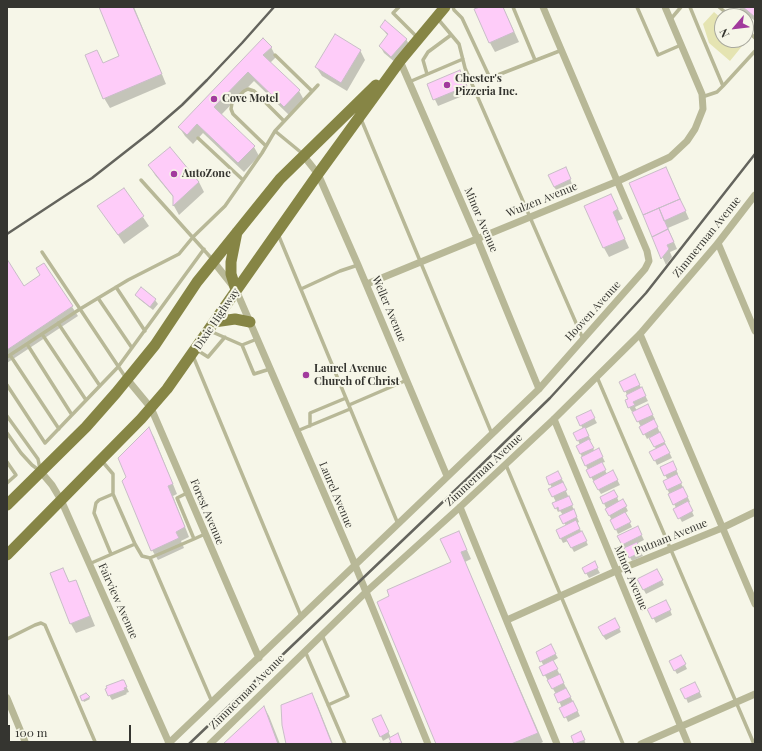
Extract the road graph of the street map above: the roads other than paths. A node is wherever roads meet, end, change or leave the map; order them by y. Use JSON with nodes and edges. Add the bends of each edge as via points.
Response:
{"nodes":[{"id":1,"x":399,"y":7,"type":"edge"},
{"id":2,"x":445,"y":7,"type":"edge"},
{"id":3,"x":453,"y":7,"type":"edge"},
{"id":4,"x":513,"y":7,"type":"edge"},
{"id":5,"x":543,"y":7,"type":"edge"},
{"id":6,"x":637,"y":7,"type":"edge"},
{"id":7,"x":665,"y":7,"type":"edge"},
{"id":8,"x":681,"y":7,"type":"edge"},
{"id":9,"x":690,"y":7,"type":"edge"},
{"id":10,"x":436,"y":17,"type":"junction"},
{"id":11,"x":670,"y":20,"type":"junction"},
{"id":12,"x":451,"y":35,"type":"junction"},
{"id":13,"x":419,"y":38,"type":"junction"},
{"id":14,"x":681,"y":45,"type":"junction"},
{"id":15,"x":562,"y":50,"type":"junction"},
{"id":16,"x":755,"y":51,"type":"edge"},
{"id":17,"x":275,"y":55,"type":"dead end"},
{"id":18,"x":463,"y":59,"type":"junction"},
{"id":19,"x":535,"y":60,"type":"junction"},
{"id":20,"x":400,"y":61,"type":"junction"},
{"id":21,"x":427,"y":74,"type":"junction"},
{"id":22,"x":409,"y":82,"type":"junction"},
{"id":23,"x":318,"y":85,"type":"dead end"},
{"id":24,"x":723,"y":86,"type":"junction"},
{"id":25,"x":312,"y":91,"type":"junction"},
{"id":26,"x":702,"y":97,"type":"junction"},
{"id":27,"x":360,"y":117,"type":"junction"},
{"id":28,"x":284,"y":121,"type":"junction"},
{"id":29,"x":275,"y":131,"type":"junction"},
{"id":30,"x":198,"y":138,"type":"dead end"},
{"id":31,"x":266,"y":146,"type":"junction"},
{"id":32,"x":303,"y":155,"type":"junction"},
{"id":33,"x":318,"y":174,"type":"junction"},
{"id":34,"x":141,"y":180,"type":"dead end"},
{"id":35,"x":243,"y":180,"type":"junction"},
{"id":36,"x":618,"y":181,"type":"junction"},
{"id":37,"x":755,"y":195,"type":"edge"},
{"id":38,"x":530,"y":216,"type":"junction"},
{"id":39,"x":237,"y":231,"type":"junction"},
{"id":40,"x":277,"y":232,"type":"junction"},
{"id":41,"x":193,"y":237,"type":"junction"},
{"id":42,"x":477,"y":238,"type":"junction"},
{"id":43,"x":718,"y":243,"type":"junction"},
{"id":44,"x":204,"y":249,"type":"junction"},
{"id":45,"x":42,"y":252,"type":"dead end"},
{"id":46,"x":214,"y":261,"type":"junction"},
{"id":47,"x":421,"y":262,"type":"junction"},
{"id":48,"x":358,"y":265,"type":"junction"},
{"id":49,"x":367,"y":284,"type":"junction"},
{"id":50,"x":116,"y":287,"type":"junction"},
{"id":51,"x":301,"y":289,"type":"junction"},
{"id":52,"x":236,"y":290,"type":"junction"},
{"id":53,"x":98,"y":298,"type":"junction"},
{"id":54,"x":80,"y":309,"type":"junction"},
{"id":55,"x":250,"y":322,"type":"junction"},
{"id":56,"x":58,"y":323,"type":"junction"},
{"id":57,"x":211,"y":326,"type":"junction"},
{"id":58,"x":754,"y":328,"type":"edge"},
{"id":59,"x":144,"y":331,"type":"junction"},
{"id":60,"x":42,"y":334,"type":"junction"},
{"id":61,"x":640,"y":334,"type":"junction"},
{"id":62,"x":225,"y":337,"type":"junction"},
{"id":63,"x":257,"y":339,"type":"junction"},
{"id":64,"x":583,"y":339,"type":"junction"},
{"id":65,"x":27,"y":344,"type":"junction"},
{"id":66,"x":242,"y":345,"type":"junction"},
{"id":67,"x":132,"y":348,"type":"junction"},
{"id":68,"x":194,"y":352,"type":"junction"},
{"id":69,"x":9,"y":356,"type":"edge"},
{"id":70,"x":118,"y":366,"type":"junction"},
{"id":71,"x":270,"y":369,"type":"junction"},
{"id":72,"x":597,"y":376,"type":"junction"},
{"id":73,"x":127,"y":379,"type":"junction"},
{"id":74,"x":407,"y":380,"type":"junction"},
{"id":75,"x":7,"y":385,"type":"edge"},
{"id":76,"x":100,"y":386,"type":"junction"},
{"id":77,"x":539,"y":389,"type":"junction"},
{"id":78,"x":346,"y":398,"type":"junction"},
{"id":79,"x":86,"y":400,"type":"junction"},
{"id":80,"x":349,"y":405,"type":"junction"},
{"id":81,"x":151,"y":408,"type":"junction"},
{"id":82,"x":350,"y":409,"type":"junction"},
{"id":83,"x":72,"y":415,"type":"junction"},
{"id":84,"x":7,"y":416,"type":"edge"},
{"id":85,"x":554,"y":419,"type":"junction"},
{"id":86,"x":8,"y":422,"type":"edge"},
{"id":87,"x":310,"y":426,"type":"junction"},
{"id":88,"x":59,"y":429,"type":"junction"},
{"id":89,"x":297,"y":431,"type":"junction"},
{"id":90,"x":7,"y":433,"type":"edge"},
{"id":91,"x":492,"y":434,"type":"junction"},
{"id":92,"x":101,"y":460,"type":"junction"},
{"id":93,"x":7,"y":462,"type":"edge"},
{"id":94,"x":506,"y":465,"type":"junction"},
{"id":95,"x":41,"y":472,"type":"junction"},
{"id":96,"x":447,"y":476,"type":"junction"},
{"id":97,"x":7,"y":483,"type":"edge"},
{"id":98,"x":187,"y":493,"type":"junction"},
{"id":99,"x":114,"y":494,"type":"junction"},
{"id":100,"x":61,"y":500,"type":"junction"},
{"id":101,"x":7,"y":505,"type":"edge"},
{"id":102,"x":460,"y":507,"type":"junction"},
{"id":103,"x":755,"y":512,"type":"edge"},
{"id":104,"x":398,"y":524,"type":"junction"},
{"id":105,"x":722,"y":528,"type":"junction"},
{"id":106,"x":205,"y":534,"type":"junction"},
{"id":107,"x":194,"y":538,"type":"junction"},
{"id":108,"x":135,"y":544,"type":"junction"},
{"id":109,"x":670,"y":549,"type":"junction"},
{"id":110,"x":111,"y":554,"type":"junction"},
{"id":111,"x":7,"y":555,"type":"edge"},
{"id":112,"x":150,"y":558,"type":"junction"},
{"id":113,"x":89,"y":564,"type":"junction"},
{"id":114,"x":355,"y":565,"type":"junction"},
{"id":115,"x":616,"y":571,"type":"junction"},
{"id":116,"x":366,"y":592,"type":"junction"},
{"id":117,"x":561,"y":596,"type":"junction"},
{"id":118,"x":755,"y":604,"type":"edge"},
{"id":119,"x":301,"y":617,"type":"junction"},
{"id":120,"x":507,"y":620,"type":"junction"},
{"id":121,"x":321,"y":634,"type":"junction"},
{"id":122,"x":7,"y":640,"type":"edge"},
{"id":123,"x":305,"y":650,"type":"junction"},
{"id":124,"x":259,"y":658,"type":"junction"},
{"id":125,"x":755,"y":694,"type":"edge"},
{"id":126,"x":7,"y":698,"type":"edge"},
{"id":127,"x":737,"y":702,"type":"junction"},
{"id":128,"x":212,"y":703,"type":"junction"},
{"id":129,"x":328,"y":705,"type":"junction"},
{"id":130,"x":681,"y":726,"type":"junction"},
{"id":131,"x":26,"y":744,"type":"edge"},
{"id":132,"x":96,"y":744,"type":"edge"},
{"id":133,"x":169,"y":744,"type":"edge"},
{"id":134,"x":210,"y":744,"type":"edge"},
{"id":135,"x":345,"y":744,"type":"edge"},
{"id":136,"x":428,"y":744,"type":"edge"},
{"id":137,"x":557,"y":744,"type":"edge"},
{"id":138,"x":623,"y":744,"type":"edge"},
{"id":139,"x":641,"y":744,"type":"edge"},
{"id":140,"x":688,"y":744,"type":"edge"},
{"id":141,"x":754,"y":744,"type":"edge"}],
"edges":[{"from":1,"to":13,"type":"lane","via":[[393,13]]},
{"from":2,"to":10,"type":"main road","name":"Dixie Highway"},
{"from":3,"to":19,"type":"lane","via":[[462,18],[490,78]]},
{"from":4,"to":19,"type":"lane"},
{"from":5,"to":15,"type":"street","name":"Hooven Avenue"},
{"from":6,"to":14,"type":"lane","via":[[658,55]]},
{"from":7,"to":11,"type":"street"},
{"from":8,"to":11,"type":"lane"},
{"from":9,"to":24,"type":"lane"},
{"from":10,"to":12,"type":"lane"},
{"from":10,"to":13,"type":"main road","name":"Dixie Highway"},
{"from":11,"to":14,"type":"street"},
{"from":12,"to":18,"type":"lane","via":[[459,44]]},
{"from":12,"to":21,"type":"lane","via":[[428,52],[423,60]]},
{"from":13,"to":20,"type":"main road","name":"Dixie Highway"},
{"from":14,"to":26,"type":"street"},
{"from":15,"to":19,"type":"lane"},
{"from":15,"to":36,"type":"street","name":"Hooven Avenue"},
{"from":16,"to":24,"type":"lane"},
{"from":17,"to":25,"type":"lane"},
{"from":18,"to":21,"type":"lane"},
{"from":18,"to":38,"type":"lane"},
{"from":20,"to":22,"type":"street","name":"Minor Avenue"},
{"from":20,"to":27,"type":"main road","name":"Dixie Highway"},
{"from":20,"to":32,"type":"main road","name":"Dixie Highway"},
{"from":21,"to":22,"type":"lane"},
{"from":22,"to":42,"type":"street","name":"Minor Avenue"},
{"from":23,"to":25,"type":"lane"},
{"from":24,"to":26,"type":"lane","via":[[716,92]]},
{"from":25,"to":28,"type":"lane"},
{"from":26,"to":36,"type":"street","name":"Wulzen Avenue","via":[[703,109],[695,129],[686,141],[670,157]]},
{"from":27,"to":33,"type":"main road","name":"Dixie Highway"},
{"from":27,"to":47,"type":"lane"},
{"from":28,"to":29,"type":"lane"},
{"from":28,"to":31,"type":"lane","via":[[254,91],[248,89],[232,104],[233,114]]},
{"from":29,"to":31,"type":"lane"},
{"from":29,"to":32,"type":"lane"},
{"from":30,"to":35,"type":"lane"},
{"from":31,"to":35,"type":"lane"},
{"from":32,"to":33,"type":"street","name":"Weller Avenue"},
{"from":32,"to":39,"type":"main road","name":"Dixie Highway"},
{"from":33,"to":40,"type":"main road","name":"Dixie Highway"},
{"from":33,"to":48,"type":"street","name":"Weller Avenue"},
{"from":34,"to":41,"type":"lane"},
{"from":35,"to":41,"type":"lane","via":[[225,206]]},
{"from":36,"to":38,"type":"street","name":"Wulzen Avenue"},
{"from":36,"to":64,"type":"street","name":"Hooven Avenue","via":[[649,261],[645,269]]},
{"from":37,"to":43,"type":"street","name":"Zimmerman Avenue"},
{"from":38,"to":42,"type":"street","name":"Wulzen Avenue"},
{"from":38,"to":64,"type":"lane"},
{"from":39,"to":46,"type":"main road","name":"Dixie Highway"},
{"from":39,"to":52,"type":"main road","via":[[231,262],[231,274]]},
{"from":40,"to":51,"type":"lane"},
{"from":40,"to":52,"type":"main road","name":"Dixie Highway"},
{"from":41,"to":44,"type":"lane"},
{"from":41,"to":50,"type":"lane","via":[[179,254]]},
{"from":42,"to":47,"type":"street","name":"Wulzen Avenue"},
{"from":42,"to":77,"type":"street","name":"Minor Avenue"},
{"from":43,"to":58,"type":"street"},
{"from":43,"to":61,"type":"street","name":"Zimmerman Avenue"},
{"from":44,"to":46,"type":"lane"},
{"from":44,"to":59,"type":"lane"},
{"from":45,"to":54,"type":"lane"},
{"from":46,"to":52,"type":"street","name":"Laurel Avenue"},
{"from":46,"to":73,"type":"main road","name":"Dixie Highway","via":[[155,345]]},
{"from":47,"to":49,"type":"street","name":"Wulzen Avenue"},
{"from":47,"to":91,"type":"lane"},
{"from":48,"to":49,"type":"street","name":"Weller Avenue"},
{"from":48,"to":51,"type":"lane"},
{"from":49,"to":74,"type":"street","name":"Weller Avenue"},
{"from":50,"to":53,"type":"lane"},
{"from":50,"to":59,"type":"lane"},
{"from":51,"to":78,"type":"lane"},
{"from":52,"to":55,"type":"street","name":"Laurel Avenue"},
{"from":52,"to":57,"type":"main road","name":"Dixie Highway"},
{"from":53,"to":54,"type":"lane"},
{"from":53,"to":67,"type":"lane"},
{"from":54,"to":56,"type":"lane"},
{"from":54,"to":70,"type":"lane"},
{"from":55,"to":57,"type":"main road","via":[[236,319]]},
{"from":55,"to":63,"type":"street","name":"Laurel Avenue"},
{"from":56,"to":60,"type":"lane"},
{"from":56,"to":76,"type":"lane"},
{"from":57,"to":62,"type":"lane"},
{"from":57,"to":68,"type":"main road","name":"Dixie Highway"},
{"from":59,"to":67,"type":"lane"},
{"from":60,"to":65,"type":"lane"},
{"from":60,"to":79,"type":"lane"},
{"from":61,"to":72,"type":"street","name":"Zimmerman Avenue"},
{"from":61,"to":105,"type":"street"},
{"from":62,"to":66,"type":"lane"},
{"from":62,"to":68,"type":"lane","via":[[208,357]]},
{"from":63,"to":66,"type":"lane"},
{"from":63,"to":71,"type":"street","name":"Laurel Avenue"},
{"from":64,"to":77,"type":"street","name":"Hooven Avenue"},
{"from":65,"to":69,"type":"lane"},
{"from":65,"to":83,"type":"lane"},
{"from":66,"to":71,"type":"lane","via":[[254,374]]},
{"from":67,"to":70,"type":"lane"},
{"from":68,"to":81,"type":"main road","name":"Dixie Highway"},
{"from":68,"to":119,"type":"lane"},
{"from":69,"to":88,"type":"lane"},
{"from":70,"to":73,"type":"lane"},
{"from":70,"to":76,"type":"lane"},
{"from":71,"to":89,"type":"street","name":"Laurel Avenue"},
{"from":72,"to":85,"type":"street","name":"Zimmerman Avenue"},
{"from":72,"to":109,"type":"lane"},
{"from":73,"to":81,"type":"street","name":"Forest Avenue"},
{"from":73,"to":95,"type":"main road","name":"Dixie Highway"},
{"from":74,"to":80,"type":"lane"},
{"from":74,"to":96,"type":"street","name":"Weller Avenue"},
{"from":75,"to":88,"type":"lane","via":[[44,443]]},
{"from":76,"to":79,"type":"lane"},
{"from":77,"to":91,"type":"street","name":"Hooven Avenue"},
{"from":78,"to":80,"type":"lane"},
{"from":78,"to":87,"type":"lane","via":[[310,413]]},
{"from":79,"to":83,"type":"lane"},
{"from":80,"to":82,"type":"lane"},
{"from":81,"to":92,"type":"main road","name":"Dixie Highway"},
{"from":81,"to":98,"type":"street","name":"Forest Avenue"},
{"from":82,"to":87,"type":"lane"},
{"from":82,"to":104,"type":"lane"},
{"from":83,"to":88,"type":"lane"},
{"from":84,"to":86,"type":"lane"},
{"from":85,"to":94,"type":"street","name":"Zimmerman Avenue"},
{"from":85,"to":115,"type":"street","name":"Minor Avenue"},
{"from":86,"to":95,"type":"lane","via":[[38,459]]},
{"from":87,"to":89,"type":"lane"},
{"from":89,"to":114,"type":"street","name":"Laurel Avenue"},
{"from":90,"to":95,"type":"lane","via":[[21,453]]},
{"from":91,"to":96,"type":"street","name":"Hooven Avenue"},
{"from":92,"to":99,"type":"lane","via":[[113,474]]},
{"from":92,"to":100,"type":"main road","name":"Dixie Highway"},
{"from":93,"to":97,"type":"lane","via":[[16,474]]},
{"from":94,"to":102,"type":"street","name":"Zimmerman Avenue"},
{"from":94,"to":117,"type":"lane"},
{"from":95,"to":100,"type":"street","name":"Fairview Avenue"},
{"from":95,"to":101,"type":"main road","name":"Dixie Highway"},
{"from":96,"to":104,"type":"street","name":"Hooven Avenue"},
{"from":98,"to":106,"type":"street","name":"Forest Avenue"},
{"from":98,"to":107,"type":"lane","via":[[177,498]]},
{"from":99,"to":108,"type":"lane"},
{"from":99,"to":110,"type":"lane","via":[[99,500],[94,512]]},
{"from":100,"to":111,"type":"main road","name":"Dixie Highway"},
{"from":100,"to":113,"type":"street","name":"Fairview Avenue"},
{"from":102,"to":116,"type":"street","name":"Zimmerman Avenue"},
{"from":102,"to":120,"type":"street"},
{"from":103,"to":105,"type":"street","name":"Putnam Avenue"},
{"from":104,"to":114,"type":"street","name":"Hooven Avenue"},
{"from":105,"to":109,"type":"street","name":"Putnam Avenue"},
{"from":105,"to":118,"type":"street"},
{"from":106,"to":107,"type":"lane"},
{"from":106,"to":124,"type":"street","name":"Forest Avenue"},
{"from":107,"to":112,"type":"lane"},
{"from":108,"to":110,"type":"lane"},
{"from":108,"to":112,"type":"lane","via":[[142,556]]},
{"from":109,"to":115,"type":"street","name":"Putnam Avenue"},
{"from":109,"to":127,"type":"lane"},
{"from":110,"to":113,"type":"lane"},
{"from":112,"to":128,"type":"lane"},
{"from":113,"to":133,"type":"street","name":"Fairview Avenue"},
{"from":114,"to":116,"type":"street","name":"Laurel Avenue"},
{"from":114,"to":119,"type":"street","name":"Zimmerman Avenue"},
{"from":115,"to":117,"type":"street","name":"Putnam Avenue"},
{"from":115,"to":130,"type":"street","name":"Minor Avenue"},
{"from":116,"to":121,"type":"street","name":"Zimmerman Avenue"},
{"from":116,"to":136,"type":"street","name":"Laurel Avenue"},
{"from":117,"to":120,"type":"street","name":"Putnam Avenue"},
{"from":117,"to":138,"type":"lane"},
{"from":119,"to":124,"type":"street","name":"Zimmerman Avenue"},
{"from":120,"to":137,"type":"street"},
{"from":121,"to":123,"type":"street","name":"Zimmerman Avenue"},
{"from":121,"to":129,"type":"lane","via":[[348,696]]},
{"from":122,"to":132,"type":"lane","via":[[40,623],[45,625]]},
{"from":123,"to":129,"type":"lane"},
{"from":123,"to":134,"type":"street","name":"Zimmerman Avenue"},
{"from":124,"to":128,"type":"street","name":"Zimmerman Avenue"},
{"from":125,"to":127,"type":"street"},
{"from":126,"to":131,"type":"street"},
{"from":127,"to":130,"type":"street"},
{"from":127,"to":141,"type":"lane"},
{"from":128,"to":133,"type":"street","name":"Zimmerman Avenue"},
{"from":129,"to":135,"type":"lane"},
{"from":130,"to":139,"type":"street"},
{"from":130,"to":140,"type":"street","name":"Minor Avenue"}]}
